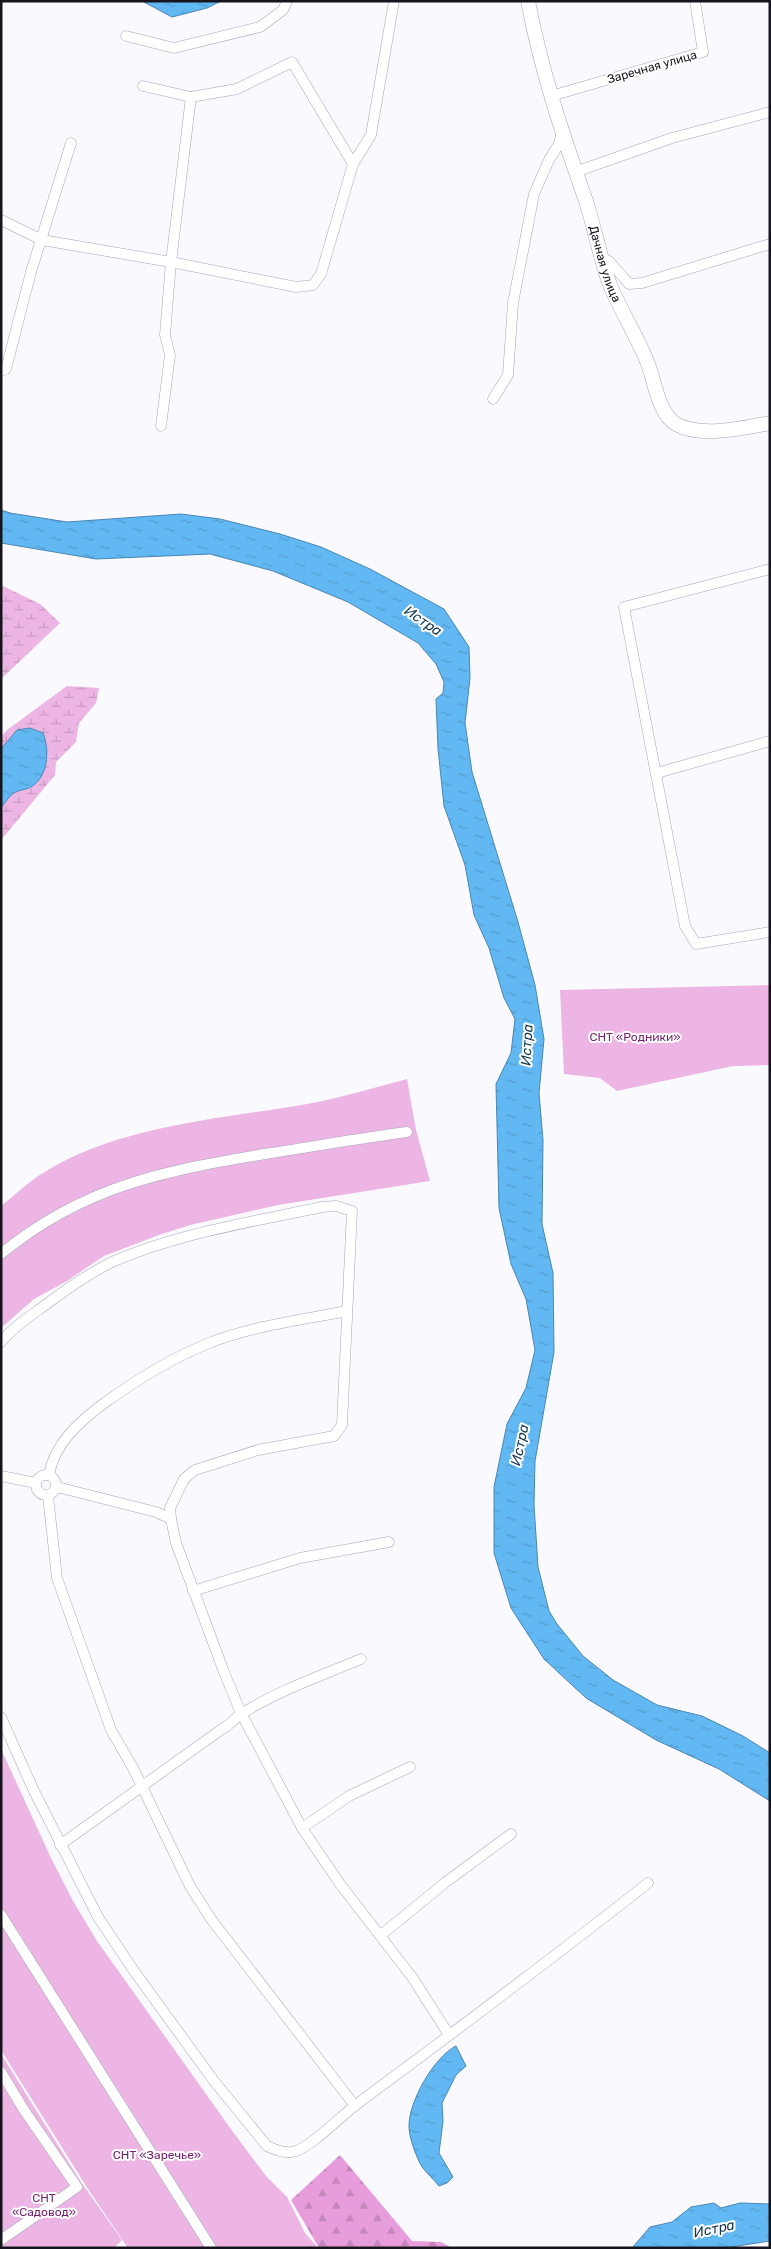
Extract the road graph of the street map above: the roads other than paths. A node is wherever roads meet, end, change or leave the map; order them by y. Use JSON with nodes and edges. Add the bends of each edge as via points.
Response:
{"nodes":[{"id":1,"x":286,"y":1,"type":"edge"},
{"id":2,"x":394,"y":1,"type":"edge"},
{"id":3,"x":528,"y":1,"type":"edge"},
{"id":4,"x":695,"y":1,"type":"edge"},
{"id":5,"x":126,"y":36,"type":"dead end"},
{"id":6,"x":142,"y":86,"type":"dead end"},
{"id":7,"x":551,"y":96,"type":"junction"},
{"id":8,"x":191,"y":97,"type":"junction"},
{"id":9,"x":770,"y":112,"type":"edge"},
{"id":10,"x":562,"y":131,"type":"junction"},
{"id":11,"x":71,"y":143,"type":"dead end"},
{"id":12,"x":353,"y":164,"type":"junction"},
{"id":13,"x":575,"y":172,"type":"junction"},
{"id":14,"x":1,"y":220,"type":"edge"},
{"id":15,"x":42,"y":240,"type":"junction"},
{"id":16,"x":770,"y":244,"type":"edge"},
{"id":17,"x":602,"y":258,"type":"junction"},
{"id":18,"x":172,"y":262,"type":"junction"},
{"id":19,"x":1,"y":371,"type":"edge"},
{"id":20,"x":493,"y":399,"type":"dead end"},
{"id":21,"x":770,"y":424,"type":"edge"},
{"id":22,"x":161,"y":426,"type":"dead end"},
{"id":23,"x":770,"y":568,"type":"edge"},
{"id":24,"x":770,"y":741,"type":"edge"},
{"id":25,"x":657,"y":773,"type":"junction"},
{"id":26,"x":770,"y":932,"type":"edge"},
{"id":27,"x":407,"y":1132,"type":"dead end"},
{"id":28,"x":1,"y":1254,"type":"edge"},
{"id":29,"x":347,"y":1310,"type":"junction"},
{"id":30,"x":1,"y":1342,"type":"edge"},
{"id":31,"x":1,"y":1476,"type":"edge"},
{"id":32,"x":49,"y":1476,"type":"junction"},
{"id":33,"x":36,"y":1483,"type":"junction"},
{"id":34,"x":57,"y":1487,"type":"junction"},
{"id":35,"x":48,"y":1496,"type":"junction"},
{"id":36,"x":170,"y":1518,"type":"junction"},
{"id":37,"x":389,"y":1542,"type":"dead end"},
{"id":38,"x":193,"y":1591,"type":"junction"},
{"id":39,"x":361,"y":1659,"type":"dead end"},
{"id":40,"x":241,"y":1713,"type":"junction"},
{"id":41,"x":1,"y":1717,"type":"edge"},
{"id":42,"x":410,"y":1767,"type":"dead end"},
{"id":43,"x":142,"y":1787,"type":"junction"},
{"id":44,"x":302,"y":1828,"type":"junction"},
{"id":45,"x":510,"y":1834,"type":"dead end"},
{"id":46,"x":60,"y":1845,"type":"junction"},
{"id":47,"x":648,"y":1883,"type":"dead end"},
{"id":48,"x":1,"y":1916,"type":"edge"},
{"id":49,"x":381,"y":1935,"type":"junction"},
{"id":50,"x":449,"y":2035,"type":"junction"},
{"id":51,"x":1,"y":2072,"type":"edge"},
{"id":52,"x":355,"y":2106,"type":"junction"},
{"id":53,"x":1,"y":2240,"type":"edge"},
{"id":54,"x":211,"y":2248,"type":"edge"}],
"edges":[{"from":1,"to":5,"type":"street","via":[[283,10],[260,27],[174,48]]},
{"from":2,"to":12,"type":"street","via":[[371,135]]},
{"from":3,"to":7,"type":"street","name":"Дачная улица"},
{"from":4,"to":7,"type":"street","name":"Заречная улица","via":[[703,52]]},
{"from":6,"to":8,"type":"street"},
{"from":7,"to":10,"type":"street","name":"Дачная улица"},
{"from":8,"to":12,"type":"street","via":[[238,89],[292,62]]},
{"from":8,"to":18,"type":"street"},
{"from":9,"to":13,"type":"street","via":[[672,138]]},
{"from":10,"to":13,"type":"street","name":"Дачная улица"},
{"from":10,"to":20,"type":"street","via":[[560,144],[548,160],[534,194],[513,303],[508,375]]},
{"from":11,"to":15,"type":"street"},
{"from":12,"to":18,"type":"street","via":[[321,274],[313,285],[296,287]]},
{"from":13,"to":17,"type":"street","name":"Дачная улица"},
{"from":14,"to":15,"type":"street"},
{"from":15,"to":18,"type":"street"},
{"from":15,"to":19,"type":"street","via":[[6,369]]},
{"from":16,"to":17,"type":"street","via":[[642,283],[629,284],[609,261]]},
{"from":17,"to":21,"type":"street","name":"Дачная улица","via":[[610,285],[648,363],[663,409],[675,424],[696,430]]},
{"from":18,"to":22,"type":"street","via":[[165,335],[170,355]]},
{"from":23,"to":25,"type":"street","via":[[624,607]]},
{"from":24,"to":25,"type":"street"},
{"from":25,"to":26,"type":"street","via":[[685,926],[696,944]]},
{"from":27,"to":28,"type":"street","via":[[210,1163],[136,1180],[62,1211]]},
{"from":29,"to":30,"type":"street","via":[[352,1211],[336,1206],[322,1207],[199,1233],[112,1263],[27,1318]]},
{"from":29,"to":32,"type":"street","via":[[253,1330],[210,1343],[139,1378],[71,1431],[56,1453]]},
{"from":29,"to":36,"type":"street","via":[[342,1425],[334,1436],[258,1450],[195,1470],[184,1479],[170,1508]]},
{"from":31,"to":33,"type":"street"},
{"from":32,"to":33,"type":"street","via":[[43,1476]]},
{"from":32,"to":34,"type":"street","via":[[56,1481]]},
{"from":33,"to":35,"type":"street","via":[[39,1492]]},
{"from":34,"to":35,"type":"street"},
{"from":34,"to":36,"type":"street"},
{"from":35,"to":43,"type":"street","via":[[57,1578],[111,1730]]},
{"from":36,"to":38,"type":"street"},
{"from":37,"to":38,"type":"street","via":[[300,1558]]},
{"from":38,"to":40,"type":"street"},
{"from":39,"to":40,"type":"street","via":[[298,1684]]},
{"from":40,"to":43,"type":"street","via":[[234,1723]]},
{"from":40,"to":44,"type":"street"},
{"from":41,"to":46,"type":"street"},
{"from":42,"to":44,"type":"street","via":[[348,1796]]},
{"from":43,"to":46,"type":"street"},
{"from":43,"to":52,"type":"street","via":[[190,1886],[211,1919]]},
{"from":44,"to":49,"type":"street","via":[[340,1884]]},
{"from":45,"to":49,"type":"street"},
{"from":46,"to":52,"type":"street","via":[[98,1917],[128,1963],[219,2088],[267,2146],[275,2150],[297,2151]]},
{"from":47,"to":50,"type":"street"},
{"from":48,"to":54,"type":"street"},
{"from":49,"to":50,"type":"street"},
{"from":50,"to":52,"type":"street"},
{"from":51,"to":53,"type":"street","via":[[77,2187]]}]}
